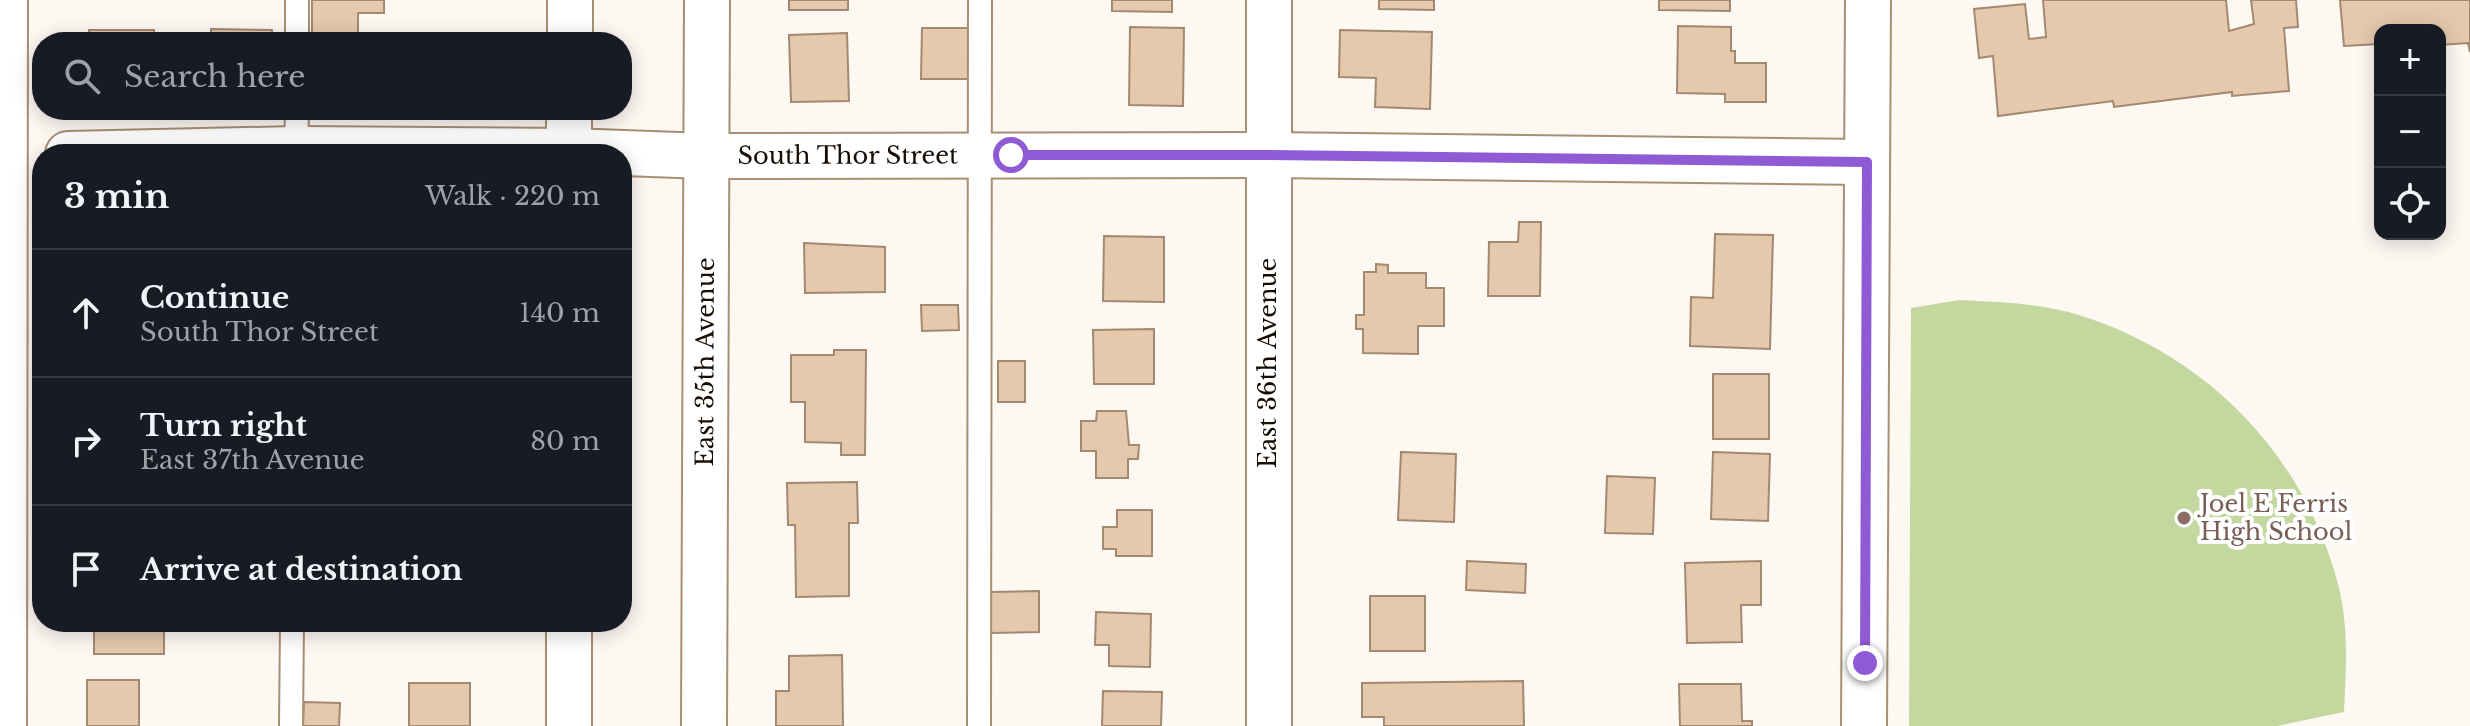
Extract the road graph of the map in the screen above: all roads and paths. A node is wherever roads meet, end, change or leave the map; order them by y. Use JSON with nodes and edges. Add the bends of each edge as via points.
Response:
{"nodes":[{"id":1,"x":5,"y":0,"type":"edge"},
{"id":2,"x":297,"y":0,"type":"edge"},
{"id":3,"x":570,"y":0,"type":"edge"},
{"id":4,"x":707,"y":0,"type":"edge"},
{"id":5,"x":980,"y":0,"type":"edge"},
{"id":6,"x":1269,"y":0,"type":"edge"},
{"id":7,"x":1868,"y":0,"type":"edge"},
{"id":8,"x":297,"y":32,"type":"edge"},
{"id":9,"x":570,"y":32,"type":"edge"},
{"id":10,"x":296,"y":138,"type":"edge"},
{"id":11,"x":569,"y":138,"type":"edge"},
{"id":12,"x":210,"y":144,"type":"edge"},
{"id":13,"x":615,"y":144,"type":"edge"},
{"id":14,"x":632,"y":146,"type":"edge"},
{"id":15,"x":15,"y":155,"type":"edge"},
{"id":16,"x":979,"y":155,"type":"junction"},
{"id":17,"x":1267,"y":155,"type":"junction"},
{"id":18,"x":706,"y":156,"type":"junction"},
{"id":19,"x":1867,"y":162,"type":"junction"},
{"id":20,"x":292,"y":632,"type":"edge"},
{"id":21,"x":569,"y":632,"type":"edge"},
{"id":22,"x":4,"y":726,"type":"edge"},
{"id":23,"x":291,"y":726,"type":"edge"},
{"id":24,"x":569,"y":726,"type":"edge"},
{"id":25,"x":704,"y":726,"type":"edge"},
{"id":26,"x":979,"y":726,"type":"edge"},
{"id":27,"x":1269,"y":726,"type":"edge"},
{"id":28,"x":1864,"y":726,"type":"edge"}],
"edges":[{"from":1,"to":15,"type":"street"},
{"from":2,"to":8,"type":"lane"},
{"from":3,"to":9,"type":"street"},
{"from":4,"to":18,"type":"street","name":"East 35th Avenue"},
{"from":5,"to":16,"type":"lane"},
{"from":6,"to":17,"type":"street","name":"East 36th Avenue"},
{"from":7,"to":19,"type":"street"},
{"from":10,"to":11,"type":"street","name":"South Thor Street"},
{"from":10,"to":12,"type":"street","name":"South Thor Street"},
{"from":11,"to":13,"type":"street","name":"South Thor Street"},
{"from":14,"to":18,"type":"street","name":"South Thor Street"},
{"from":15,"to":22,"type":"street"},
{"from":16,"to":17,"type":"street","name":"South Thor Street"},
{"from":16,"to":18,"type":"street","name":"South Thor Street"},
{"from":16,"to":26,"type":"lane"},
{"from":17,"to":19,"type":"street","name":"South Thor Street"},
{"from":17,"to":27,"type":"street","name":"East 36th Avenue"},
{"from":18,"to":25,"type":"street","name":"East 35th Avenue"},
{"from":19,"to":28,"type":"street"},
{"from":20,"to":23,"type":"lane"},
{"from":21,"to":24,"type":"street"}]}
